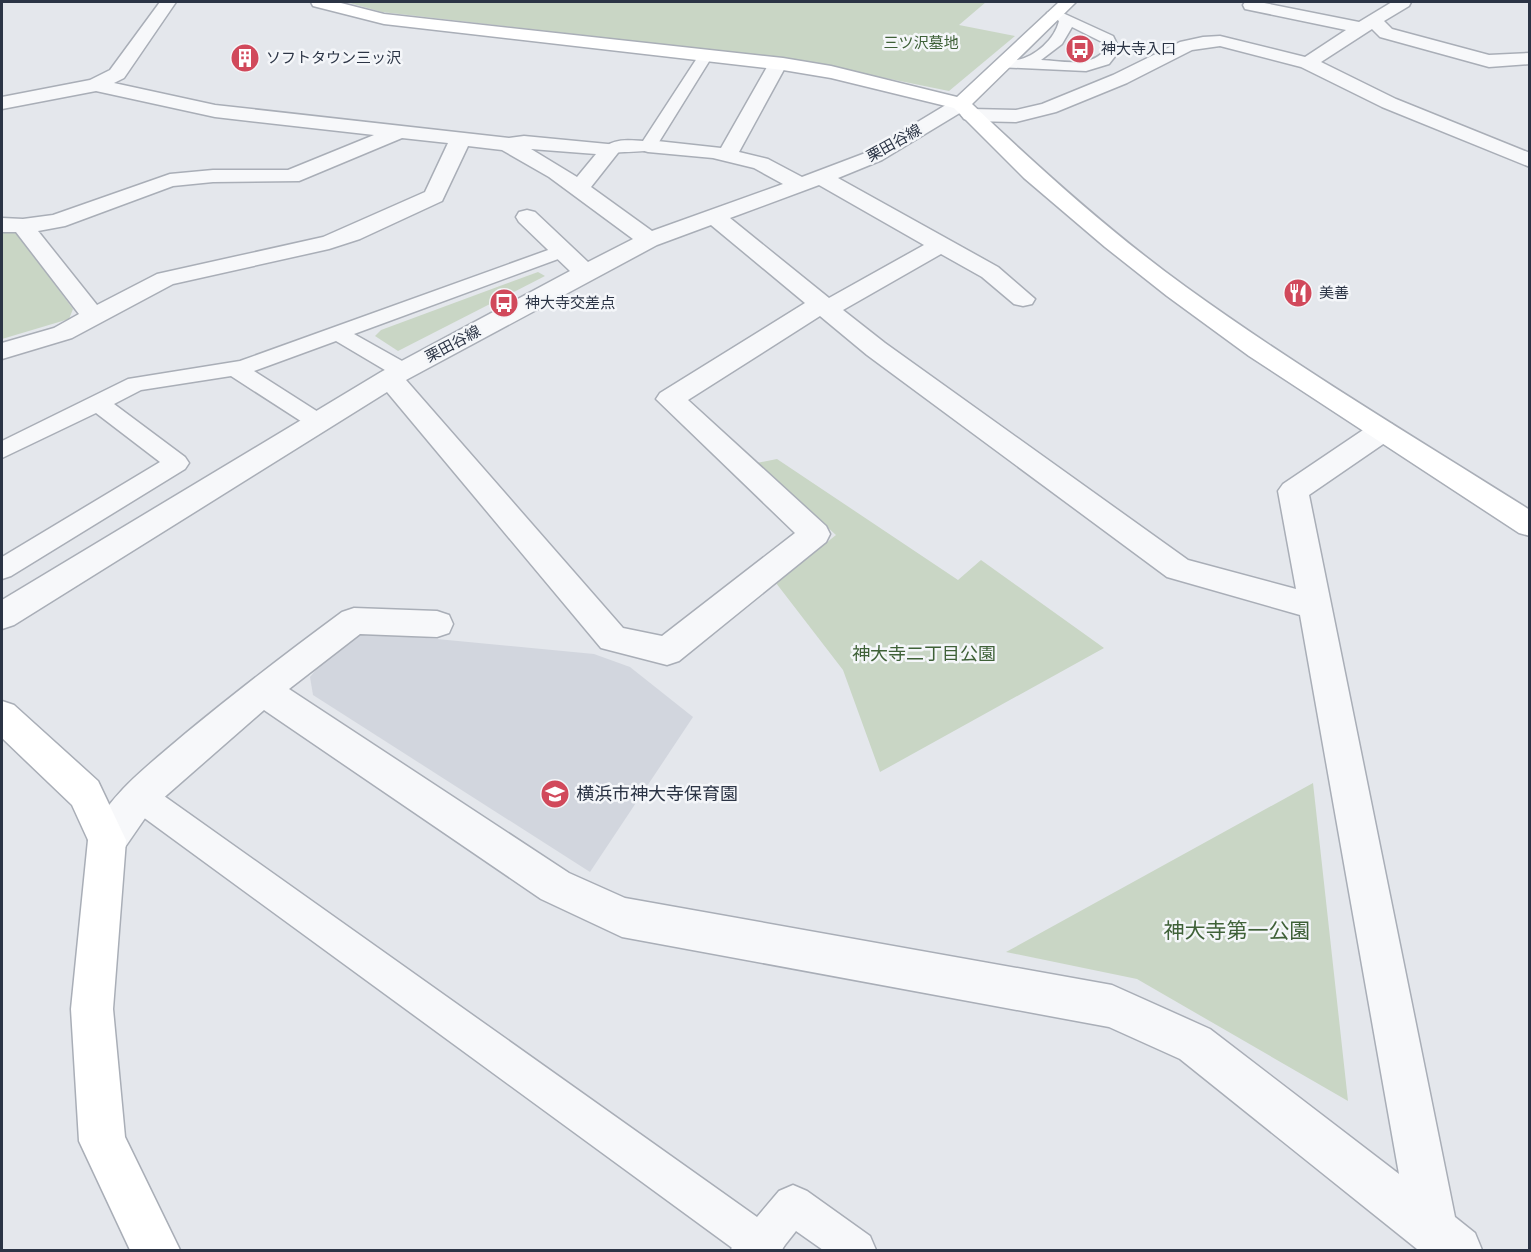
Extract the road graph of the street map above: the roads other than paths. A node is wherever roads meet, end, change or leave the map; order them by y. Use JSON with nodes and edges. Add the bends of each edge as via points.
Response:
{"nodes":[{"id":1,"x":168,"y":2,"type":"edge"},
{"id":2,"x":319,"y":2,"type":"edge"},
{"id":3,"x":1403,"y":2,"type":"edge"},
{"id":4,"x":1063,"y":11,"type":"edge"},
{"id":5,"x":1246,"y":11,"type":"edge"},
{"id":6,"x":1367,"y":24,"type":"junction"},
{"id":7,"x":1220,"y":41,"type":"junction"},
{"id":8,"x":706,"y":55,"type":"junction"},
{"id":9,"x":1530,"y":58,"type":"edge"},
{"id":10,"x":1022,"y":63,"type":"junction"},
{"id":11,"x":1308,"y":63,"type":"junction"},
{"id":12,"x":778,"y":64,"type":"junction"},
{"id":13,"x":1002,"y":64,"type":"junction"},
{"id":14,"x":96,"y":85,"type":"junction"},
{"id":15,"x":2,"y":103,"type":"edge"},
{"id":16,"x":966,"y":110,"type":"junction"},
{"id":17,"x":405,"y":131,"type":"junction"},
{"id":18,"x":461,"y":138,"type":"junction"},
{"id":19,"x":507,"y":144,"type":"junction"},
{"id":20,"x":648,"y":146,"type":"junction"},
{"id":21,"x":611,"y":149,"type":"junction"},
{"id":22,"x":727,"y":155,"type":"junction"},
{"id":23,"x":1530,"y":161,"type":"edge"},
{"id":24,"x":811,"y":181,"type":"junction"},
{"id":25,"x":579,"y":188,"type":"junction"},
{"id":26,"x":712,"y":216,"type":"junction"},
{"id":27,"x":527,"y":217,"type":"dead end"},
{"id":28,"x":12,"y":225,"type":"edge"},
{"id":29,"x":650,"y":240,"type":"junction"},
{"id":30,"x":941,"y":245,"type":"junction"},
{"id":31,"x":562,"y":251,"type":"junction"},
{"id":32,"x":585,"y":273,"type":"junction"},
{"id":33,"x":1023,"y":299,"type":"dead end"},
{"id":34,"x":824,"y":307,"type":"junction"},
{"id":35,"x":94,"y":317,"type":"junction"},
{"id":36,"x":337,"y":333,"type":"junction"},
{"id":37,"x":2,"y":351,"type":"edge"},
{"id":38,"x":234,"y":369,"type":"junction"},
{"id":39,"x":397,"y":374,"type":"junction"},
{"id":40,"x":98,"y":403,"type":"junction"},
{"id":41,"x":318,"y":422,"type":"junction"},
{"id":42,"x":1382,"y":431,"type":"junction"},
{"id":43,"x":2,"y":450,"type":"edge"},
{"id":44,"x":1530,"y":525,"type":"edge"},
{"id":45,"x":2,"y":569,"type":"edge"},
{"id":46,"x":1316,"y":607,"type":"junction"},
{"id":47,"x":2,"y":616,"type":"edge"},
{"id":48,"x":437,"y":624,"type":"dead end"},
{"id":49,"x":262,"y":690,"type":"junction"},
{"id":50,"x":2,"y":716,"type":"edge"},
{"id":51,"x":139,"y":796,"type":"junction"},
{"id":52,"x":107,"y":840,"type":"junction"},
{"id":53,"x":1446,"y":1241,"type":"edge"},
{"id":54,"x":757,"y":1247,"type":"edge"},
{"id":55,"x":156,"y":1251,"type":"edge"},
{"id":56,"x":856,"y":1251,"type":"edge"}],
"edges":[{"from":1,"to":14,"type":"street","via":[[117,74]]},
{"from":2,"to":8,"type":"street","via":[[384,19]]},
{"from":3,"to":6,"type":"street"},
{"from":4,"to":10,"type":"lane","via":[[1066,30],[1038,58]]},
{"from":4,"to":10,"type":"lane","via":[[1108,39],[1113,50],[1104,60],[1086,66]]},
{"from":4,"to":13,"type":"street"},
{"from":5,"to":6,"type":"street"},
{"from":5,"to":7,"type":"street"},
{"from":6,"to":9,"type":"street","via":[[1386,33],[1489,61]]},
{"from":6,"to":11,"type":"street"},
{"from":7,"to":11,"type":"street"},
{"from":7,"to":16,"type":"street","via":[[1186,46],[1049,108],[1016,116]]},
{"from":8,"to":12,"type":"street"},
{"from":8,"to":20,"type":"lane"},
{"from":10,"to":13,"type":"lane"},
{"from":11,"to":23,"type":"street","via":[[1389,103]]},
{"from":12,"to":16,"type":"street","via":[[831,72]]},
{"from":12,"to":22,"type":"street"},
{"from":13,"to":16,"type":"street"},
{"from":14,"to":15,"type":"street"},
{"from":14,"to":17,"type":"street","via":[[215,111]]},
{"from":16,"to":24,"type":"street","name":"栗田谷線","via":[[875,156]]},
{"from":16,"to":42,"type":"street","via":[[1032,173],[1149,270],[1258,350]]},
{"from":17,"to":18,"type":"street"},
{"from":17,"to":28,"type":"street","via":[[291,176],[170,180],[57,221]]},
{"from":18,"to":19,"type":"street"},
{"from":18,"to":35,"type":"street","via":[[434,196],[329,242],[165,279]]},
{"from":19,"to":21,"type":"street"},
{"from":19,"to":25,"type":"street"},
{"from":20,"to":21,"type":"lane"},
{"from":20,"to":22,"type":"street"},
{"from":21,"to":25,"type":"street"},
{"from":22,"to":24,"type":"street"},
{"from":24,"to":26,"type":"street","name":"栗田谷線"},
{"from":24,"to":30,"type":"street"},
{"from":25,"to":29,"type":"street"},
{"from":26,"to":29,"type":"street","name":"栗田谷線"},
{"from":26,"to":34,"type":"street"},
{"from":27,"to":31,"type":"street"},
{"from":28,"to":35,"type":"street"},
{"from":29,"to":32,"type":"street","name":"栗田谷線"},
{"from":30,"to":33,"type":"street","via":[[990,272]]},
{"from":30,"to":34,"type":"street"},
{"from":31,"to":32,"type":"street"},
{"from":31,"to":36,"type":"lane"},
{"from":32,"to":39,"type":"street","name":"栗田谷線"},
{"from":34,"to":39,"type":"street","via":[[670,399],[815,534],[667,651],[613,639]]},
{"from":34,"to":46,"type":"street","via":[[1178,569]]},
{"from":35,"to":37,"type":"street","via":[[63,333]]},
{"from":36,"to":38,"type":"lane"},
{"from":36,"to":39,"type":"lane"},
{"from":38,"to":40,"type":"lane","via":[[136,384]]},
{"from":38,"to":41,"type":"lane"},
{"from":39,"to":41,"type":"street","name":"栗田谷線"},
{"from":40,"to":43,"type":"lane"},
{"from":40,"to":45,"type":"lane","via":[[177,463]]},
{"from":41,"to":47,"type":"street","name":"栗田谷線"},
{"from":42,"to":44,"type":"street"},
{"from":42,"to":46,"type":"street","via":[[1293,491]]},
{"from":46,"to":53,"type":"street"},
{"from":48,"to":49,"type":"street","via":[[354,621]]},
{"from":49,"to":51,"type":"street"},
{"from":49,"to":53,"type":"street","via":[[555,886],[621,917],[1112,1006],[1195,1044]]},
{"from":50,"to":52,"type":"street","via":[[85,793]]},
{"from":51,"to":52,"type":"street"},
{"from":51,"to":54,"type":"lane"},
{"from":52,"to":55,"type":"street","via":[[92,1009],[102,1141]]},
{"from":54,"to":56,"type":"lane","via":[[793,1205]]}]}
